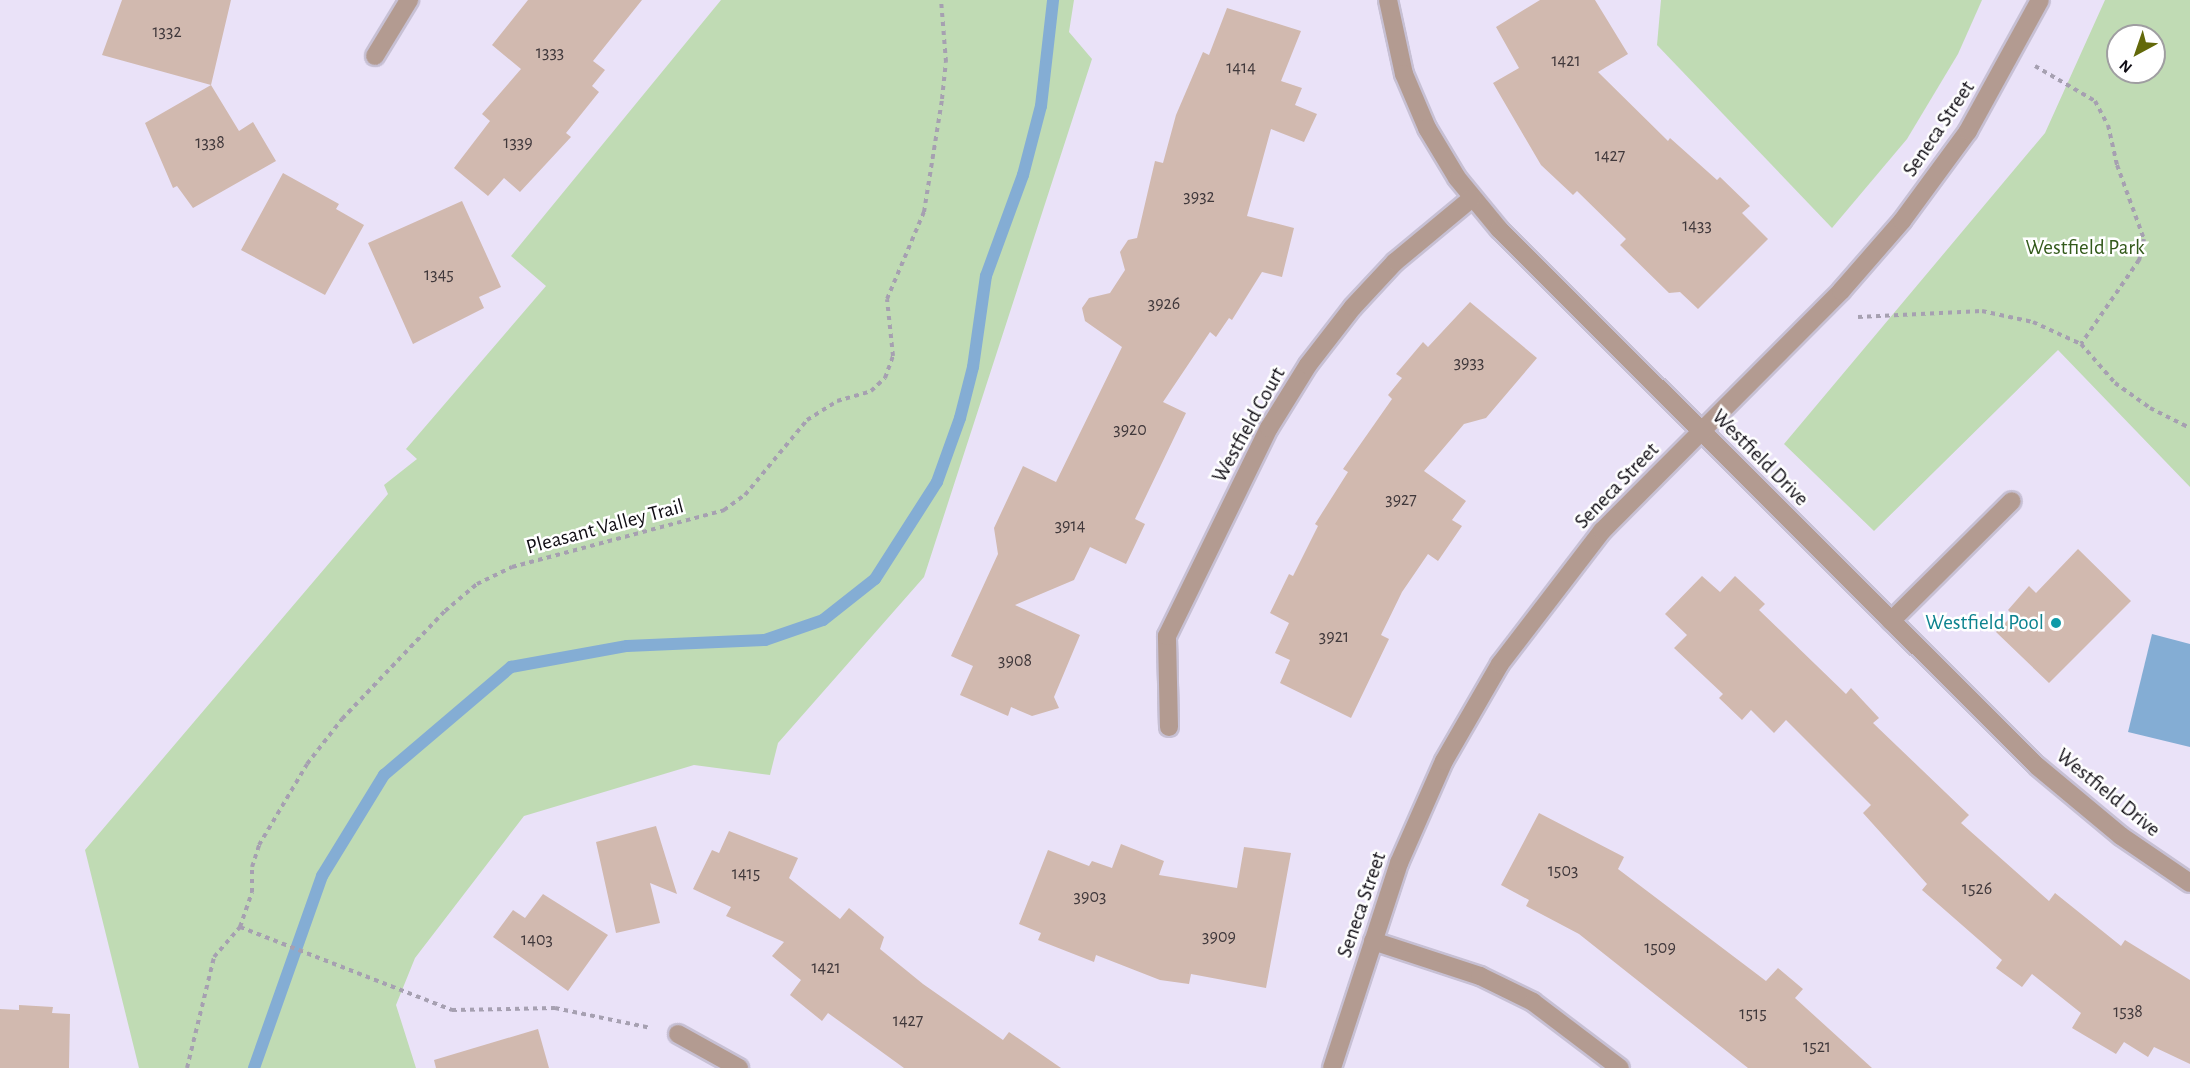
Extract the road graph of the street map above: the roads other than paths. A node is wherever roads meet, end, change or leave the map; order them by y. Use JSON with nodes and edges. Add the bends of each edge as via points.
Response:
{"nodes":[{"id":1,"x":409,"y":0,"type":"edge"},
{"id":2,"x":1388,"y":0,"type":"edge"},
{"id":3,"x":2040,"y":0,"type":"edge"},
{"id":4,"x":375,"y":56,"type":"dead end"},
{"id":5,"x":1472,"y":198,"type":"junction"},
{"id":6,"x":1701,"y":431,"type":"junction"},
{"id":7,"x":2012,"y":501,"type":"dead end"},
{"id":8,"x":1891,"y":621,"type":"junction"},
{"id":9,"x":1169,"y":727,"type":"dead end"},
{"id":10,"x":2190,"y":883,"type":"edge"},
{"id":11,"x":1373,"y":941,"type":"junction"},
{"id":12,"x":678,"y":1034,"type":"road end"},
{"id":13,"x":740,"y":1068,"type":"edge"},
{"id":14,"x":1332,"y":1068,"type":"edge"},
{"id":15,"x":1620,"y":1068,"type":"edge"}],
"edges":[{"from":1,"to":4,"type":"street"},
{"from":2,"to":5,"type":"street","name":"Westfield Drive","via":[[1409,84],[1427,128]]},
{"from":3,"to":6,"type":"street","name":"Seneca Street","via":[[1968,131],[1902,222],[1811,321]]},
{"from":5,"to":6,"type":"street","name":"Westfield Drive"},
{"from":5,"to":9,"type":"street","name":"Westfield Court","via":[[1395,262],[1353,307],[1308,365],[1269,428],[1167,636]]},
{"from":6,"to":8,"type":"street","name":"Westfield Drive"},
{"from":6,"to":11,"type":"street","name":"Seneca Street","via":[[1602,531],[1500,664],[1444,761],[1399,863]]},
{"from":7,"to":8,"type":"street"},
{"from":8,"to":10,"type":"street","name":"Westfield Drive","via":[[2037,766],[2121,836]]},
{"from":11,"to":14,"type":"street","name":"Seneca Street"},
{"from":11,"to":15,"type":"street","via":[[1480,976],[1533,1002]]},
{"from":12,"to":13,"type":"street"}]}
